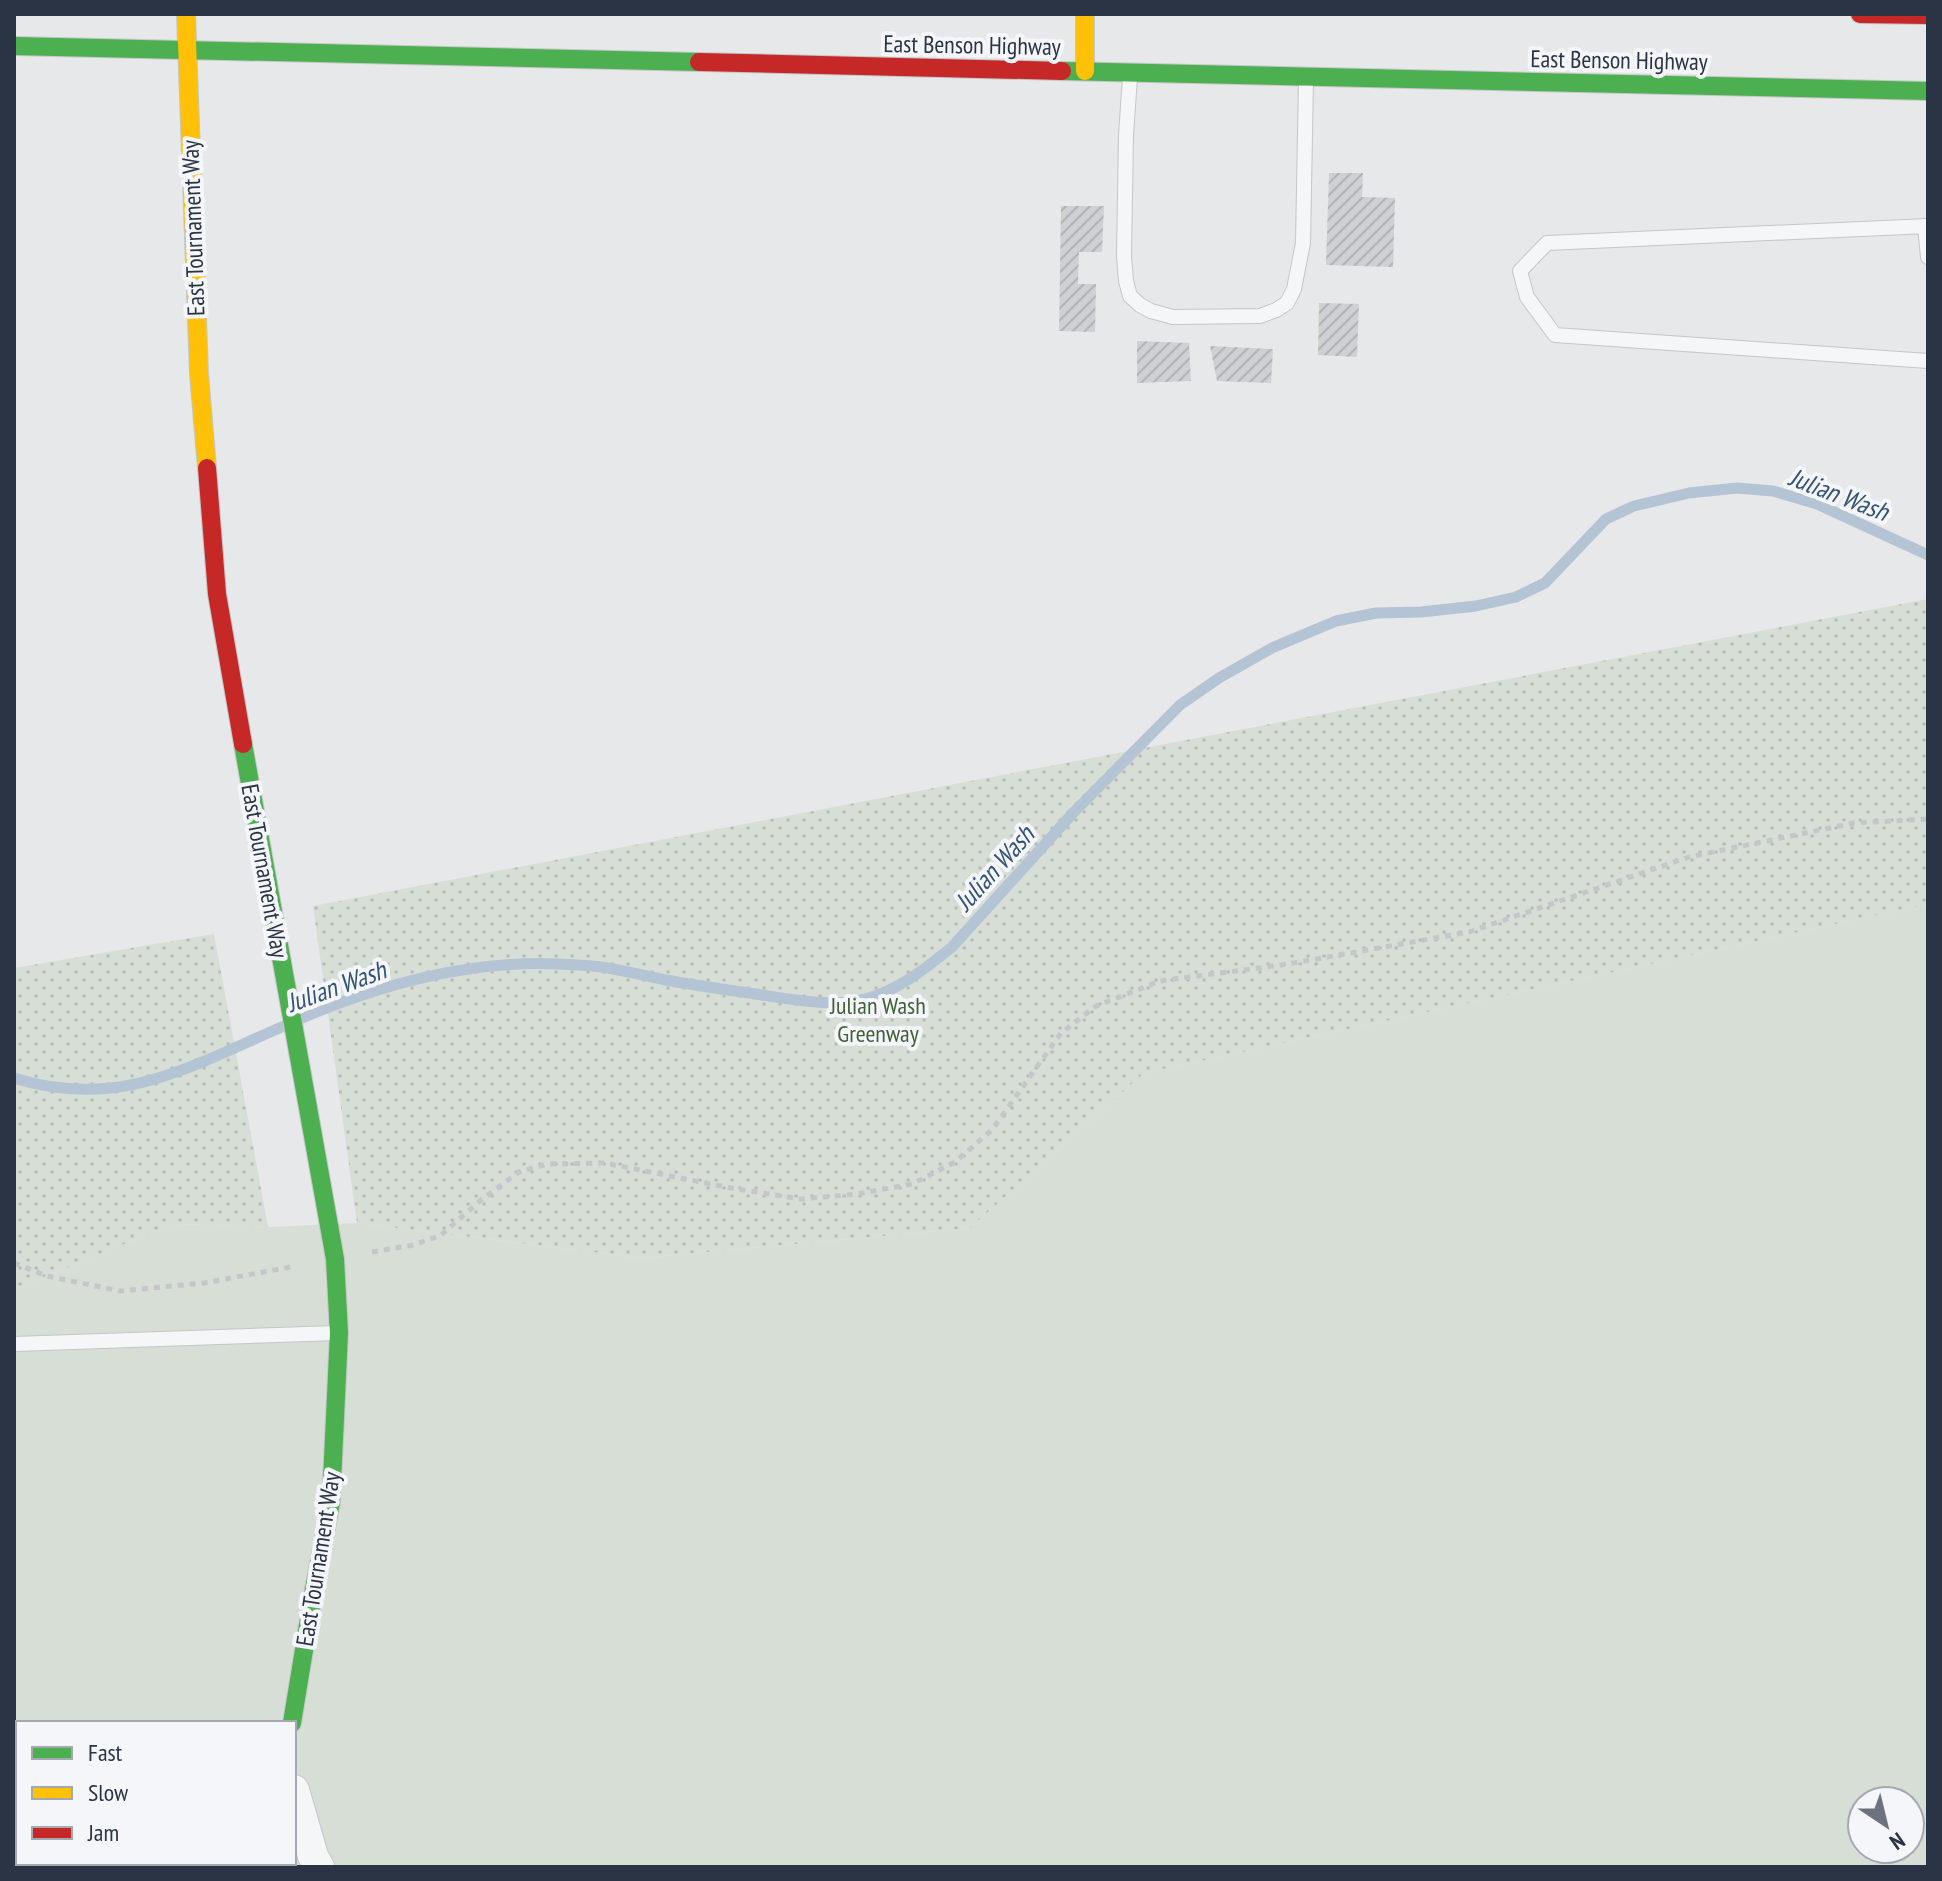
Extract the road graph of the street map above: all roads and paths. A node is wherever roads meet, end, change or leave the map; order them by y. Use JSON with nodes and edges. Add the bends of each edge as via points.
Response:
{"nodes":[{"id":1,"x":186,"y":14,"type":"edge"},
{"id":2,"x":1085,"y":14,"type":"edge"},
{"id":3,"x":1860,"y":14,"type":"edge"},
{"id":4,"x":1928,"y":15,"type":"edge"},
{"id":5,"x":14,"y":46,"type":"edge"},
{"id":6,"x":186,"y":49,"type":"junction"},
{"id":7,"x":1085,"y":71,"type":"junction"},
{"id":8,"x":1130,"y":72,"type":"junction"},
{"id":9,"x":1306,"y":77,"type":"junction"},
{"id":10,"x":1928,"y":91,"type":"edge"},
{"id":11,"x":1926,"y":226,"type":"edge"},
{"id":12,"x":1928,"y":257,"type":"edge"},
{"id":13,"x":1928,"y":361,"type":"edge"},
{"id":14,"x":1928,"y":819,"type":"edge"},
{"id":15,"x":335,"y":1259,"type":"junction"},
{"id":16,"x":14,"y":1263,"type":"edge"},
{"id":17,"x":339,"y":1333,"type":"junction"},
{"id":18,"x":14,"y":1344,"type":"edge"},
{"id":19,"x":292,"y":1721,"type":"edge"},
{"id":20,"x":296,"y":1797,"type":"edge"},
{"id":21,"x":319,"y":1867,"type":"edge"}],
"edges":[{"from":1,"to":6,"type":"main road","name":"East Tournament Way"},
{"from":2,"to":7,"type":"main road"},
{"from":3,"to":4,"type":"main road"},
{"from":5,"to":6,"type":"main road","name":"East Benson Highway"},
{"from":6,"to":7,"type":"main road","name":"East Benson Highway"},
{"from":6,"to":15,"type":"main road","name":"East Tournament Way","via":[[199,374],[217,594]]},
{"from":7,"to":8,"type":"main road","name":"East Benson Highway"},
{"from":8,"to":9,"type":"main road","name":"East Benson Highway"},
{"from":8,"to":9,"type":"lane","via":[[1126,281],[1130,296],[1140,305],[1173,317],[1260,316],[1287,303],[1303,243]]},
{"from":9,"to":10,"type":"main road","name":"East Benson Highway"},
{"from":11,"to":12,"type":"lane"},
{"from":11,"to":13,"type":"lane","via":[[1547,243],[1520,271],[1527,297],[1555,335]]},
{"from":14,"to":15,"type":"path","via":[[1854,823],[1689,857],[1469,932],[1160,981],[1096,1006],[1061,1033],[992,1130],[955,1162],[912,1184],[801,1199],[605,1163],[547,1164],[519,1172],[441,1235]]},
{"from":15,"to":16,"type":"path","via":[[204,1283],[120,1291],[47,1276]]},
{"from":15,"to":17,"type":"main road","name":"East Tournament Way"},
{"from":17,"to":18,"type":"lane"},
{"from":17,"to":19,"type":"main road","name":"East Tournament Way","via":[[331,1502]]},
{"from":20,"to":21,"type":"street"}]}
